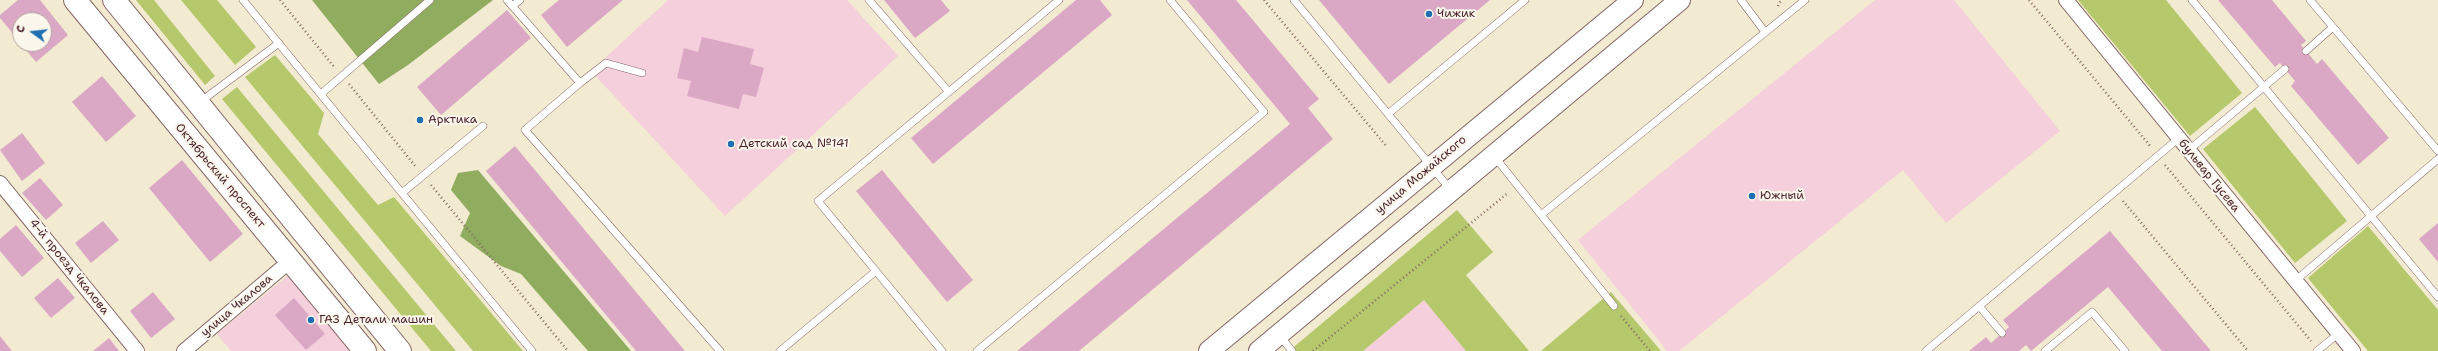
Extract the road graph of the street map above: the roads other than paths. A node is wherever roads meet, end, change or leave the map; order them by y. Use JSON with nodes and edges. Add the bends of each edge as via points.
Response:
{"nodes":[{"id":1,"x":75,"y":0,"type":"edge"},
{"id":2,"x":114,"y":0,"type":"edge"},
{"id":3,"x":243,"y":0,"type":"edge"},
{"id":4,"x":430,"y":0,"type":"edge"},
{"id":5,"x":507,"y":0,"type":"edge"},
{"id":6,"x":520,"y":0,"type":"edge"},
{"id":7,"x":870,"y":0,"type":"edge"},
{"id":8,"x":1059,"y":0,"type":"edge"},
{"id":9,"x":1170,"y":0,"type":"edge"},
{"id":10,"x":1294,"y":0,"type":"edge"},
{"id":11,"x":1525,"y":0,"type":"edge"},
{"id":12,"x":1633,"y":0,"type":"edge"},
{"id":13,"x":1680,"y":0,"type":"edge"},
{"id":14,"x":1741,"y":0,"type":"edge"},
{"id":15,"x":1805,"y":0,"type":"edge"},
{"id":16,"x":2192,"y":0,"type":"edge"},
{"id":17,"x":2310,"y":0,"type":"edge"},
{"id":18,"x":2070,"y":1,"type":"edge"},
{"id":19,"x":512,"y":6,"type":"junction"},
{"id":20,"x":2333,"y":28,"type":"junction"},
{"id":21,"x":1765,"y":32,"type":"junction"},
{"id":22,"x":279,"y":43,"type":"junction"},
{"id":23,"x":2306,"y":51,"type":"dead end"},
{"id":24,"x":2285,"y":69,"type":"dead end"},
{"id":25,"x":642,"y":74,"type":"dead end"},
{"id":26,"x":580,"y":83,"type":"junction"},
{"id":27,"x":2264,"y":87,"type":"junction"},
{"id":28,"x":949,"y":92,"type":"junction"},
{"id":29,"x":321,"y":94,"type":"junction"},
{"id":30,"x":198,"y":104,"type":"junction"},
{"id":31,"x":1388,"y":114,"type":"junction"},
{"id":32,"x":483,"y":126,"type":"dead end"},
{"id":33,"x":2179,"y":138,"type":"junction"},
{"id":34,"x":2189,"y":150,"type":"junction"},
{"id":35,"x":2438,"y":151,"type":"edge"},
{"id":36,"x":1494,"y":155,"type":"junction"},
{"id":37,"x":2438,"y":159,"type":"edge"},
{"id":38,"x":1432,"y":167,"type":"junction"},
{"id":39,"x":0,"y":183,"type":"edge"},
{"id":40,"x":1452,"y":191,"type":"junction"},
{"id":41,"x":402,"y":193,"type":"junction"},
{"id":42,"x":1540,"y":215,"type":"junction"},
{"id":43,"x":2371,"y":216,"type":"junction"},
{"id":44,"x":290,"y":261,"type":"junction"},
{"id":45,"x":876,"y":271,"type":"junction"},
{"id":46,"x":2295,"y":281,"type":"junction"},
{"id":47,"x":2438,"y":297,"type":"edge"},
{"id":48,"x":1614,"y":306,"type":"road end"},
{"id":49,"x":1979,"y":306,"type":"junction"},
{"id":50,"x":2002,"y":333,"type":"dead end"},
{"id":51,"x":2338,"y":334,"type":"junction"},
{"id":52,"x":1279,"y":335,"type":"junction"},
{"id":53,"x":363,"y":350,"type":"edge"},
{"id":54,"x":137,"y":351,"type":"edge"},
{"id":55,"x":184,"y":351,"type":"edge"},
{"id":56,"x":400,"y":351,"type":"edge"},
{"id":57,"x":532,"y":351,"type":"edge"},
{"id":58,"x":720,"y":351,"type":"edge"},
{"id":59,"x":780,"y":351,"type":"edge"},
{"id":60,"x":942,"y":351,"type":"edge"},
{"id":61,"x":977,"y":351,"type":"edge"},
{"id":62,"x":1209,"y":351,"type":"edge"},
{"id":63,"x":1259,"y":351,"type":"edge"},
{"id":64,"x":1292,"y":351,"type":"edge"},
{"id":65,"x":1926,"y":351,"type":"edge"},
{"id":66,"x":2045,"y":351,"type":"edge"},
{"id":67,"x":2125,"y":351,"type":"edge"},
{"id":68,"x":2318,"y":351,"type":"edge"},
{"id":69,"x":2352,"y":351,"type":"edge"}],
"edges":[{"from":1,"to":44,"type":"main road","name":"Октябрьский проспект"},
{"from":2,"to":30,"type":"main road"},
{"from":3,"to":22,"type":"lane"},
{"from":4,"to":29,"type":"lane"},
{"from":5,"to":19,"type":"lane"},
{"from":6,"to":19,"type":"lane"},
{"from":7,"to":28,"type":"lane"},
{"from":8,"to":28,"type":"lane"},
{"from":9,"to":61,"type":"lane","via":[[1264,112]]},
{"from":10,"to":31,"type":"lane"},
{"from":11,"to":31,"type":"lane"},
{"from":12,"to":38,"type":"main road","name":"улица Можайского"},
{"from":13,"to":36,"type":"main road"},
{"from":14,"to":21,"type":"lane"},
{"from":15,"to":21,"type":"lane"},
{"from":16,"to":27,"type":"lane"},
{"from":17,"to":20,"type":"lane"},
{"from":18,"to":33,"type":"street","name":"бульвар Гусева"},
{"from":19,"to":26,"type":"lane"},
{"from":20,"to":23,"type":"lane"},
{"from":20,"to":35,"type":"lane"},
{"from":21,"to":42,"type":"lane"},
{"from":22,"to":29,"type":"lane"},
{"from":22,"to":30,"type":"lane"},
{"from":24,"to":27,"type":"lane"},
{"from":25,"to":26,"type":"lane","via":[[606,63]]},
{"from":26,"to":58,"type":"lane","via":[[525,130]]},
{"from":27,"to":34,"type":"lane"},
{"from":27,"to":43,"type":"lane"},
{"from":28,"to":45,"type":"lane","via":[[818,201]]},
{"from":29,"to":41,"type":"lane"},
{"from":30,"to":56,"type":"main road"},
{"from":31,"to":38,"type":"lane"},
{"from":32,"to":41,"type":"lane"},
{"from":33,"to":34,"type":"street","name":"бульвар Гусева"},
{"from":33,"to":49,"type":"lane"},
{"from":34,"to":46,"type":"street","name":"бульвар Гусева"},
{"from":36,"to":40,"type":"main road"},
{"from":36,"to":42,"type":"lane"},
{"from":37,"to":43,"type":"lane"},
{"from":38,"to":40,"type":"lane"},
{"from":38,"to":62,"type":"main road","name":"улица Можайского"},
{"from":39,"to":54,"type":"street","name":"4-й проезд Чкалова"},
{"from":40,"to":52,"type":"main road"},
{"from":41,"to":57,"type":"lane"},
{"from":42,"to":48,"type":"lane"},
{"from":43,"to":46,"type":"lane"},
{"from":43,"to":47,"type":"lane"},
{"from":44,"to":53,"type":"main road","name":"Октябрьский проспект"},
{"from":44,"to":55,"type":"street","name":"улица Чкалова"},
{"from":45,"to":59,"type":"lane"},
{"from":45,"to":60,"type":"lane"},
{"from":46,"to":51,"type":"street","name":"бульвар Гусева"},
{"from":49,"to":50,"type":"lane"},
{"from":49,"to":65,"type":"lane"},
{"from":51,"to":68,"type":"lane"},
{"from":51,"to":69,"type":"street","name":"бульвар Гусева"},
{"from":52,"to":63,"type":"main road"},
{"from":52,"to":64,"type":"lane"},
{"from":66,"to":67,"type":"lane","via":[[2092,312]]}]}
